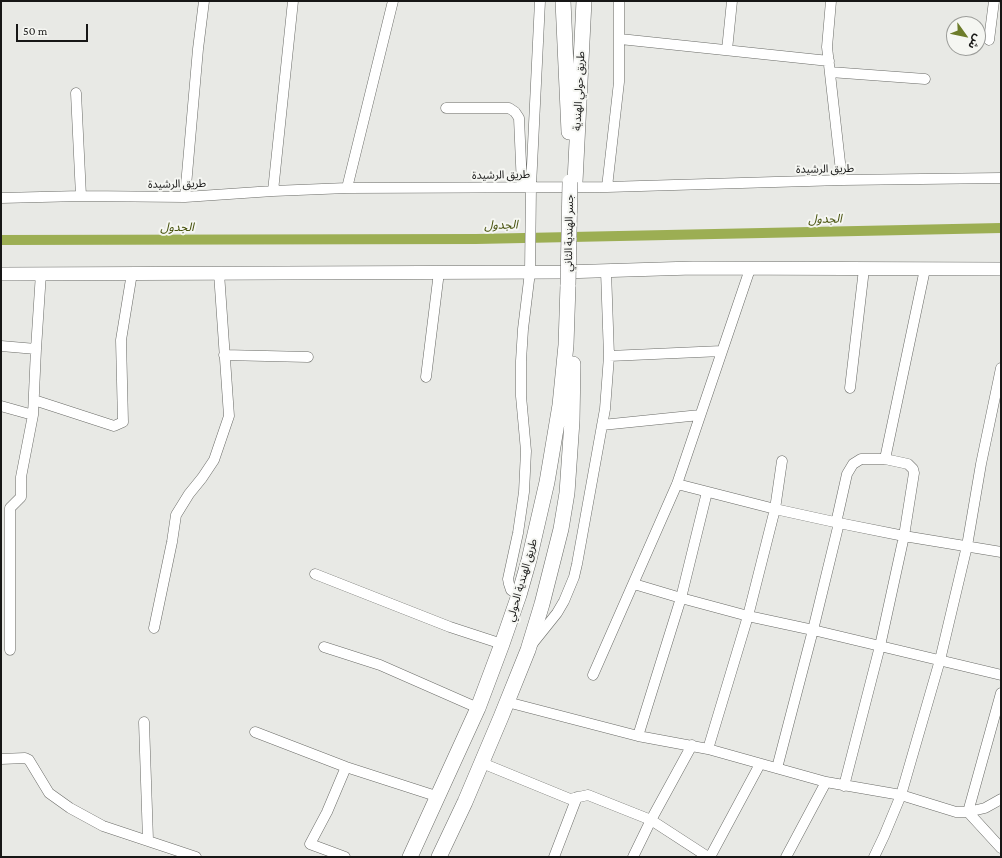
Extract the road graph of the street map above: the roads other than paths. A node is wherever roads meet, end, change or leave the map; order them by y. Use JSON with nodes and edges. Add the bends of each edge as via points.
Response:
{"nodes":[{"id":1,"x":204,"y":1,"type":"edge"},
{"id":2,"x":293,"y":1,"type":"edge"},
{"id":3,"x":393,"y":1,"type":"edge"},
{"id":4,"x":540,"y":1,"type":"edge"},
{"id":5,"x":563,"y":1,"type":"edge"},
{"id":6,"x":584,"y":1,"type":"edge"},
{"id":7,"x":619,"y":1,"type":"edge"},
{"id":8,"x":732,"y":1,"type":"edge"},
{"id":9,"x":831,"y":1,"type":"edge"},
{"id":10,"x":994,"y":1,"type":"edge"},
{"id":11,"x":620,"y":39,"type":"junction"},
{"id":12,"x":989,"y":40,"type":"dead end"},
{"id":13,"x":727,"y":50,"type":"junction"},
{"id":14,"x":829,"y":61,"type":"junction"},
{"id":15,"x":830,"y":72,"type":"junction"},
{"id":16,"x":925,"y":79,"type":"dead end"},
{"id":17,"x":76,"y":93,"type":"dead end"},
{"id":18,"x":446,"y":108,"type":"dead end"},
{"id":19,"x":1001,"y":178,"type":"edge"},
{"id":20,"x":842,"y":180,"type":"junction"},
{"id":21,"x":573,"y":182,"type":"junction"},
{"id":22,"x":528,"y":186,"type":"junction"},
{"id":23,"x":607,"y":187,"type":"junction"},
{"id":24,"x":347,"y":188,"type":"junction"},
{"id":25,"x":273,"y":191,"type":"junction"},
{"id":26,"x":81,"y":196,"type":"junction"},
{"id":27,"x":185,"y":197,"type":"junction"},
{"id":28,"x":1,"y":198,"type":"edge"},
{"id":29,"x":750,"y":268,"type":"junction"},
{"id":30,"x":864,"y":269,"type":"junction"},
{"id":31,"x":925,"y":269,"type":"junction"},
{"id":32,"x":1001,"y":269,"type":"edge"},
{"id":33,"x":606,"y":271,"type":"junction"},
{"id":34,"x":439,"y":272,"type":"junction"},
{"id":35,"x":530,"y":272,"type":"junction"},
{"id":36,"x":132,"y":273,"type":"junction"},
{"id":37,"x":219,"y":273,"type":"junction"},
{"id":38,"x":1,"y":274,"type":"edge"},
{"id":39,"x":41,"y":274,"type":"junction"},
{"id":40,"x":570,"y":285,"type":"junction"},
{"id":41,"x":1,"y":346,"type":"edge"},
{"id":42,"x":36,"y":349,"type":"junction"},
{"id":43,"x":722,"y":351,"type":"junction"},
{"id":44,"x":224,"y":355,"type":"junction"},
{"id":45,"x":609,"y":356,"type":"junction"},
{"id":46,"x":308,"y":358,"type":"dead end"},
{"id":47,"x":1001,"y":368,"type":"edge"},
{"id":48,"x":426,"y":377,"type":"dead end"},
{"id":49,"x":850,"y":388,"type":"dead end"},
{"id":50,"x":34,"y":400,"type":"junction"},
{"id":51,"x":1,"y":406,"type":"edge"},
{"id":52,"x":33,"y":415,"type":"junction"},
{"id":53,"x":700,"y":415,"type":"junction"},
{"id":54,"x":602,"y":425,"type":"junction"},
{"id":55,"x":885,"y":459,"type":"junction"},
{"id":56,"x":782,"y":462,"type":"dead end"},
{"id":57,"x":677,"y":484,"type":"junction"},
{"id":58,"x":707,"y":492,"type":"junction"},
{"id":59,"x":5,"y":508,"type":"edge"},
{"id":60,"x":775,"y":509,"type":"junction"},
{"id":61,"x":837,"y":523,"type":"junction"},
{"id":62,"x":904,"y":536,"type":"junction"},
{"id":63,"x":967,"y":546,"type":"junction"},
{"id":64,"x":1001,"y":552,"type":"edge"},
{"id":65,"x":314,"y":574,"type":"dead end"},
{"id":66,"x":634,"y":584,"type":"junction"},
{"id":67,"x":519,"y":595,"type":"junction"},
{"id":68,"x":680,"y":598,"type":"junction"},
{"id":69,"x":748,"y":616,"type":"junction"},
{"id":70,"x":154,"y":628,"type":"dead end"},
{"id":71,"x":813,"y":630,"type":"junction"},
{"id":72,"x":502,"y":644,"type":"junction"},
{"id":73,"x":880,"y":646,"type":"junction"},
{"id":74,"x":324,"y":647,"type":"dead end"},
{"id":75,"x":10,"y":650,"type":"dead end"},
{"id":76,"x":528,"y":650,"type":"junction"},
{"id":77,"x":940,"y":660,"type":"junction"},
{"id":78,"x":593,"y":675,"type":"dead end"},
{"id":79,"x":1001,"y":675,"type":"edge"},
{"id":80,"x":1001,"y":693,"type":"edge"},
{"id":81,"x":507,"y":702,"type":"junction"},
{"id":82,"x":478,"y":708,"type":"junction"},
{"id":83,"x":144,"y":722,"type":"dead end"},
{"id":84,"x":255,"y":732,"type":"dead end"},
{"id":85,"x":638,"y":736,"type":"junction"},
{"id":86,"x":692,"y":745,"type":"junction"},
{"id":87,"x":708,"y":749,"type":"junction"},
{"id":88,"x":1,"y":759,"type":"edge"},
{"id":89,"x":482,"y":763,"type":"junction"},
{"id":90,"x":760,"y":764,"type":"junction"},
{"id":91,"x":346,"y":767,"type":"junction"},
{"id":92,"x":777,"y":768,"type":"junction"},
{"id":93,"x":826,"y":782,"type":"junction"},
{"id":94,"x":844,"y":786,"type":"junction"},
{"id":95,"x":901,"y":795,"type":"junction"},
{"id":96,"x":439,"y":797,"type":"junction"},
{"id":97,"x":577,"y":797,"type":"junction"},
{"id":98,"x":1001,"y":799,"type":"edge"},
{"id":99,"x":968,"y":812,"type":"junction"},
{"id":100,"x":651,"y":820,"type":"junction"},
{"id":101,"x":148,"y":840,"type":"junction"},
{"id":102,"x":1001,"y":848,"type":"edge"},
{"id":103,"x":196,"y":857,"type":"edge"},
{"id":104,"x":345,"y":857,"type":"edge"},
{"id":105,"x":410,"y":857,"type":"edge"},
{"id":106,"x":439,"y":857,"type":"edge"},
{"id":107,"x":554,"y":857,"type":"edge"},
{"id":108,"x":633,"y":857,"type":"edge"},
{"id":109,"x":709,"y":857,"type":"edge"},
{"id":110,"x":786,"y":857,"type":"edge"},
{"id":111,"x":874,"y":857,"type":"edge"}],
"edges":[{"from":1,"to":27,"type":"street"},
{"from":2,"to":25,"type":"street"},
{"from":3,"to":24,"type":"street"},
{"from":4,"to":22,"type":"street"},
{"from":5,"to":21,"type":"highway","name":"طريق حولي الهندية"},
{"from":6,"to":21,"type":"highway","name":"طريق حولي الهندية"},
{"from":7,"to":11,"type":"street"},
{"from":8,"to":13,"type":"street"},
{"from":9,"to":14,"type":"street","via":[[827,47]]},
{"from":10,"to":12,"type":"street"},
{"from":11,"to":13,"type":"street"},
{"from":11,"to":23,"type":"street","via":[[619,82]]},
{"from":13,"to":14,"type":"street"},
{"from":14,"to":15,"type":"street"},
{"from":15,"to":16,"type":"street"},
{"from":15,"to":20,"type":"street"},
{"from":17,"to":26,"type":"street"},
{"from":18,"to":22,"type":"street","via":[[509,108],[515,112],[519,118]]},
{"from":19,"to":20,"type":"street","name":"طريق الرشيدة"},
{"from":20,"to":23,"type":"street","name":"طريق الرشيدة"},
{"from":21,"to":40,"type":"highway","name":"جسر الهندية الثاني"},
{"from":22,"to":23,"type":"street","name":"طريق الرشيدة"},
{"from":22,"to":24,"type":"street","name":"طريق الرشيدة"},
{"from":22,"to":35,"type":"street","via":[[531,215]]},
{"from":24,"to":25,"type":"street","name":"طريق الرشيدة"},
{"from":25,"to":27,"type":"street","name":"طريق الرشيدة"},
{"from":26,"to":27,"type":"street","name":"طريق الرشيدة"},
{"from":26,"to":28,"type":"street","name":"طريق الرشيدة"},
{"from":29,"to":30,"type":"main road"},
{"from":29,"to":33,"type":"main road"},
{"from":29,"to":43,"type":"street"},
{"from":30,"to":31,"type":"main road"},
{"from":30,"to":49,"type":"street"},
{"from":31,"to":32,"type":"main road"},
{"from":31,"to":55,"type":"street"},
{"from":33,"to":35,"type":"main road"},
{"from":33,"to":45,"type":"street"},
{"from":34,"to":35,"type":"main road"},
{"from":34,"to":37,"type":"main road"},
{"from":34,"to":48,"type":"street"},
{"from":35,"to":67,"type":"street","via":[[521,361],[526,450],[524,492],[508,579],[511,590]]},
{"from":36,"to":37,"type":"main road"},
{"from":36,"to":39,"type":"main road"},
{"from":36,"to":50,"type":"street","via":[[121,340],[123,422],[114,426]]},
{"from":37,"to":44,"type":"street"},
{"from":38,"to":39,"type":"main road"},
{"from":39,"to":42,"type":"street"},
{"from":40,"to":67,"type":"highway","name":"طريق الهندية الحولي","via":[[560,405],[547,482]]},
{"from":40,"to":76,"type":"highway","via":[[572,421],[567,493],[552,565]]},
{"from":41,"to":42,"type":"street"},
{"from":42,"to":50,"type":"street"},
{"from":43,"to":45,"type":"street"},
{"from":43,"to":53,"type":"street"},
{"from":44,"to":46,"type":"street"},
{"from":44,"to":70,"type":"street","via":[[229,416],[214,460],[176,515]]},
{"from":45,"to":54,"type":"street"},
{"from":47,"to":63,"type":"street"},
{"from":50,"to":52,"type":"street"},
{"from":51,"to":52,"type":"street"},
{"from":52,"to":59,"type":"street","via":[[21,477],[21,497]]},
{"from":53,"to":54,"type":"street"},
{"from":53,"to":57,"type":"street"},
{"from":54,"to":76,"type":"street","via":[[574,577],[557,613]]},
{"from":55,"to":61,"type":"street","via":[[861,459],[853,464],[847,474]]},
{"from":55,"to":62,"type":"street","via":[[908,464],[914,473]]},
{"from":56,"to":60,"type":"street"},
{"from":57,"to":58,"type":"street"},
{"from":57,"to":66,"type":"street"},
{"from":58,"to":60,"type":"street"},
{"from":58,"to":68,"type":"street"},
{"from":59,"to":75,"type":"street"},
{"from":60,"to":61,"type":"street"},
{"from":60,"to":69,"type":"street"},
{"from":61,"to":62,"type":"street"},
{"from":61,"to":71,"type":"street"},
{"from":62,"to":63,"type":"street"},
{"from":62,"to":73,"type":"street"},
{"from":63,"to":64,"type":"street"},
{"from":63,"to":77,"type":"street"},
{"from":65,"to":72,"type":"street","via":[[450,627]]},
{"from":66,"to":68,"type":"street"},
{"from":66,"to":78,"type":"street"},
{"from":67,"to":72,"type":"highway","name":"طريق الهندية الحولي"},
{"from":68,"to":69,"type":"street"},
{"from":68,"to":85,"type":"street"},
{"from":69,"to":71,"type":"street"},
{"from":69,"to":87,"type":"street"},
{"from":71,"to":73,"type":"street"},
{"from":71,"to":92,"type":"street"},
{"from":72,"to":82,"type":"highway","name":"طريق الهندية الحولي"},
{"from":73,"to":77,"type":"street"},
{"from":73,"to":94,"type":"street"},
{"from":74,"to":82,"type":"street","via":[[380,665]]},
{"from":76,"to":81,"type":"highway"},
{"from":77,"to":79,"type":"street"},
{"from":77,"to":95,"type":"street"},
{"from":80,"to":99,"type":"street"},
{"from":81,"to":85,"type":"street"},
{"from":81,"to":89,"type":"highway"},
{"from":82,"to":96,"type":"highway","name":"طريق الهندية الحولي"},
{"from":83,"to":101,"type":"street"},
{"from":84,"to":91,"type":"street"},
{"from":85,"to":86,"type":"street"},
{"from":86,"to":87,"type":"street"},
{"from":86,"to":100,"type":"street"},
{"from":87,"to":90,"type":"street"},
{"from":88,"to":101,"type":"street","via":[[30,760],[49,793],[70,808],[103,826]]},
{"from":89,"to":97,"type":"street","via":[[570,799]]},
{"from":89,"to":106,"type":"highway"},
{"from":90,"to":92,"type":"street"},
{"from":90,"to":109,"type":"street"},
{"from":91,"to":96,"type":"street"},
{"from":91,"to":104,"type":"street","via":[[310,844]]},
{"from":92,"to":93,"type":"street"},
{"from":93,"to":94,"type":"street"},
{"from":93,"to":110,"type":"street"},
{"from":94,"to":95,"type":"street"},
{"from":95,"to":99,"type":"street","via":[[956,812]]},
{"from":95,"to":111,"type":"street"},
{"from":96,"to":105,"type":"highway","name":"طريق الهندية الحولي"},
{"from":97,"to":100,"type":"street","via":[[588,795]]},
{"from":97,"to":107,"type":"street"},
{"from":98,"to":99,"type":"street","via":[[985,808]]},
{"from":99,"to":102,"type":"street"},
{"from":100,"to":108,"type":"street"},
{"from":100,"to":109,"type":"street"},
{"from":101,"to":103,"type":"street"}]}
